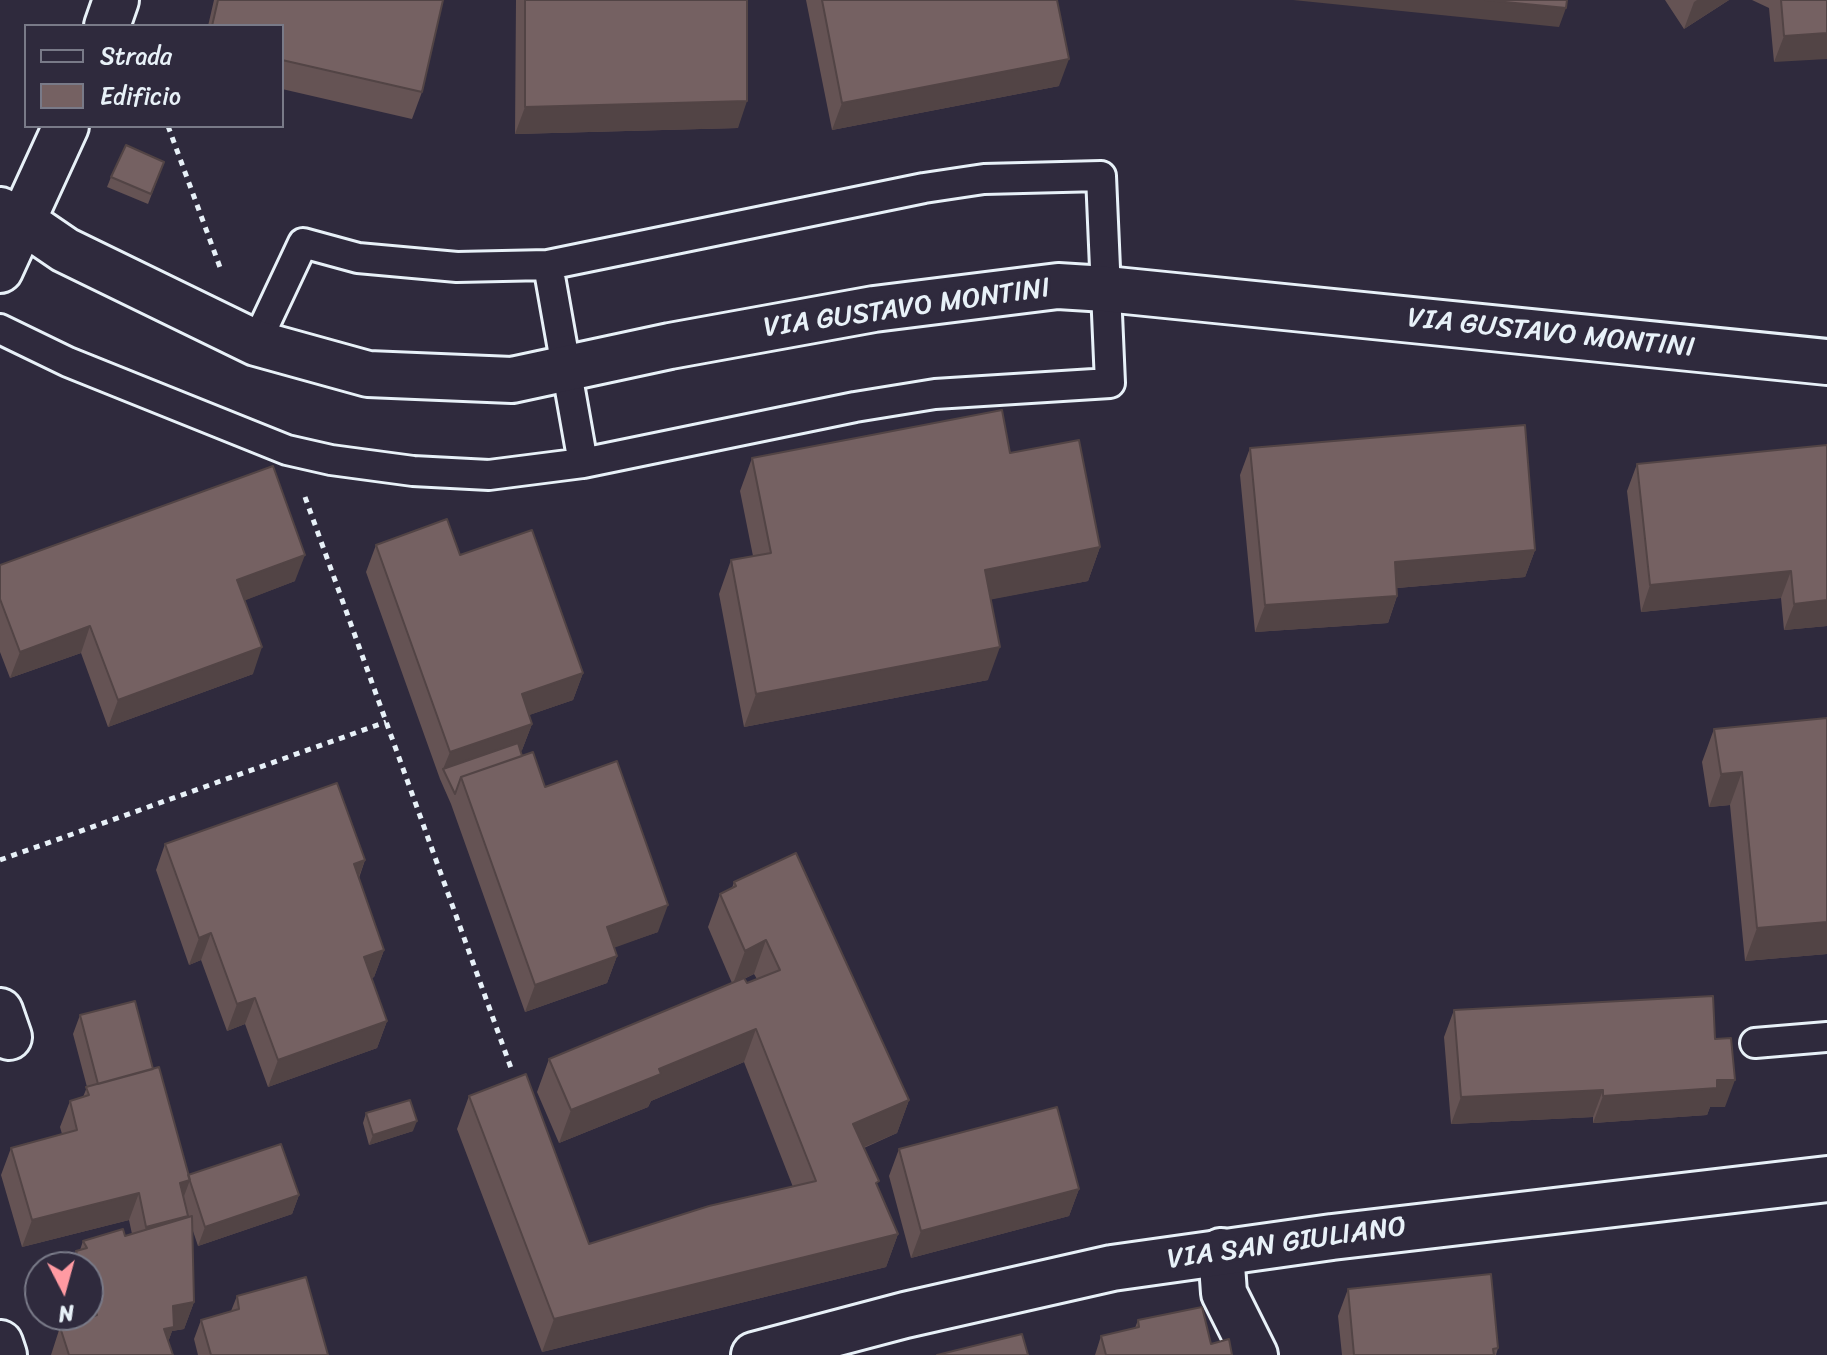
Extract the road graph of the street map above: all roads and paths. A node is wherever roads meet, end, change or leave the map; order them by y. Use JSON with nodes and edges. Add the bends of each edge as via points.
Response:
{"nodes":[{"id":1,"x":116,"y":0,"type":"edge"},
{"id":2,"x":108,"y":24,"type":"edge"},
{"id":3,"x":65,"y":128,"type":"edge"},
{"id":4,"x":169,"y":128,"type":"edge"},
{"id":5,"x":12,"y":216,"type":"edge"},
{"id":6,"x":548,"y":265,"type":"junction"},
{"id":7,"x":0,"y":270,"type":"edge"},
{"id":8,"x":1106,"y":289,"type":"junction"},
{"id":9,"x":0,"y":329,"type":"edge"},
{"id":10,"x":252,"y":341,"type":"junction"},
{"id":11,"x":1827,"y":362,"type":"edge"},
{"id":12,"x":566,"y":369,"type":"junction"},
{"id":13,"x":287,"y":450,"type":"junction"},
{"id":14,"x":583,"y":463,"type":"junction"},
{"id":15,"x":386,"y":722,"type":"junction"},
{"id":16,"x":0,"y":860,"type":"edge"},
{"id":17,"x":1827,"y":1037,"type":"edge"},
{"id":18,"x":1755,"y":1043,"type":"dead end"},
{"id":19,"x":511,"y":1068,"type":"dead end"},
{"id":20,"x":1827,"y":1179,"type":"edge"},
{"id":21,"x":1221,"y":1251,"type":"junction"},
{"id":22,"x":0,"y":1343,"type":"edge"},
{"id":23,"x":4,"y":1355,"type":"edge"},
{"id":24,"x":754,"y":1355,"type":"edge"},
{"id":25,"x":1255,"y":1355,"type":"edge"}],
"edges":[{"from":1,"to":2,"type":"street"},
{"from":3,"to":5,"type":"street"},
{"from":4,"to":10,"type":"path"},
{"from":5,"to":7,"type":"street"},
{"from":5,"to":10,"type":"street","name":"VIA GUSTAVO MONTINI","via":[[65,250]]},
{"from":6,"to":8,"type":"lane","via":[[924,188],[984,179],[1101,176]]},
{"from":6,"to":10,"type":"lane","via":[[457,267],[358,258],[303,243]]},
{"from":6,"to":12,"type":"lane"},
{"from":8,"to":11,"type":"street","name":"VIA GUSTAVO MONTINI"},
{"from":8,"to":12,"type":"street","name":"VIA GUSTAVO MONTINI","via":[[1058,286],[874,309]]},
{"from":8,"to":14,"type":"lane","via":[[1110,383],[935,394]]},
{"from":9,"to":13,"type":"lane"},
{"from":10,"to":12,"type":"street","name":"VIA GUSTAVO MONTINI","via":[[368,374],[512,380]]},
{"from":12,"to":14,"type":"lane"},
{"from":13,"to":14,"type":"lane","via":[[413,471],[489,475]]},
{"from":13,"to":15,"type":"path"},
{"from":15,"to":16,"type":"path"},
{"from":15,"to":19,"type":"path"},
{"from":17,"to":18,"type":"lane"},
{"from":20,"to":21,"type":"street","name":"VIA SAN GIULIANO"},
{"from":21,"to":24,"type":"street","name":"VIA SAN GIULIANO","via":[[1112,1268]]},
{"from":21,"to":25,"type":"street","via":[[1224,1293]]},
{"from":22,"to":23,"type":"street"}]}
